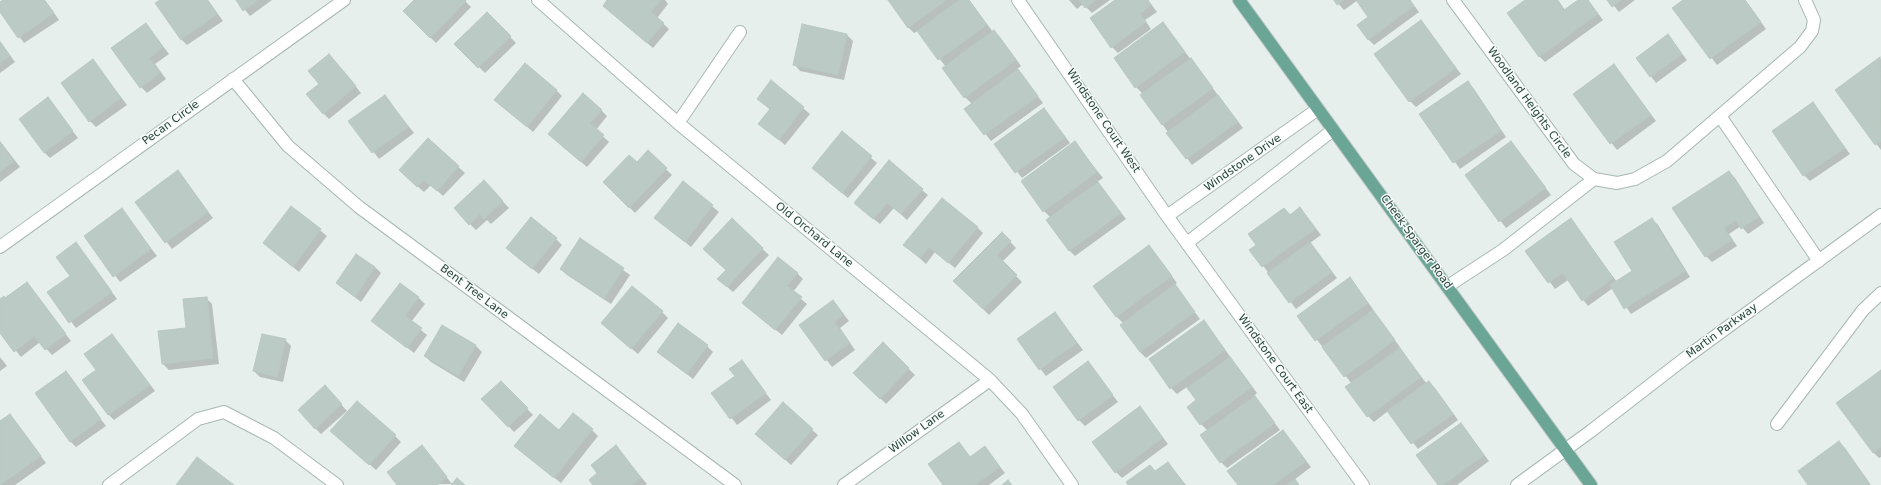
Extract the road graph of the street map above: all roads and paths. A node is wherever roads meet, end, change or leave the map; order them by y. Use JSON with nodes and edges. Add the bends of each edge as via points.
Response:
{"nodes":[{"id":1,"x":344,"y":0,"type":"edge"},
{"id":2,"x":538,"y":0,"type":"edge"},
{"id":3,"x":1018,"y":0,"type":"edge"},
{"id":4,"x":1239,"y":0,"type":"edge"},
{"id":5,"x":1453,"y":0,"type":"edge"},
{"id":6,"x":1805,"y":0,"type":"edge"},
{"id":7,"x":740,"y":32,"type":"dead end"},
{"id":8,"x":233,"y":79,"type":"junction"},
{"id":9,"x":1318,"y":109,"type":"junction"},
{"id":10,"x":1720,"y":116,"type":"junction"},
{"id":11,"x":678,"y":123,"type":"junction"},
{"id":12,"x":1333,"y":130,"type":"junction"},
{"id":13,"x":1594,"y":179,"type":"junction"},
{"id":14,"x":1881,"y":215,"type":"edge"},
{"id":15,"x":1167,"y":216,"type":"junction"},
{"id":16,"x":1187,"y":243,"type":"junction"},
{"id":17,"x":0,"y":247,"type":"edge"},
{"id":18,"x":1819,"y":261,"type":"junction"},
{"id":19,"x":1448,"y":286,"type":"junction"},
{"id":20,"x":1881,"y":294,"type":"edge"},
{"id":21,"x":990,"y":380,"type":"junction"},
{"id":22,"x":1777,"y":424,"type":"dead end"},
{"id":23,"x":1566,"y":450,"type":"junction"},
{"id":24,"x":109,"y":485,"type":"edge"},
{"id":25,"x":337,"y":485,"type":"edge"},
{"id":26,"x":735,"y":485,"type":"edge"},
{"id":27,"x":844,"y":485,"type":"edge"},
{"id":28,"x":1072,"y":485,"type":"edge"},
{"id":29,"x":1363,"y":485,"type":"edge"},
{"id":30,"x":1517,"y":485,"type":"edge"},
{"id":31,"x":1591,"y":485,"type":"edge"}],
"edges":[{"from":1,"to":8,"type":"street","name":"Pecan Circle"},
{"from":2,"to":11,"type":"street","name":"Old Orchard Lane"},
{"from":3,"to":15,"type":"street","name":"Windstone Court West"},
{"from":4,"to":9,"type":"main road","name":"Cheek-Sparger Road"},
{"from":5,"to":13,"type":"street","name":"Woodland Heights Circle","via":[[1574,164]]},
{"from":6,"to":10,"type":"street","name":"Woodland Heights Circle","via":[[1814,20],[1812,31],[1800,47]]},
{"from":7,"to":11,"type":"street"},
{"from":8,"to":17,"type":"street","name":"Pecan Circle"},
{"from":8,"to":26,"type":"street","name":"Bent Tree Lane","via":[[288,146],[359,207]]},
{"from":9,"to":12,"type":"main road","name":"Cheek-Sparger Road"},
{"from":9,"to":15,"type":"street","name":"Windstone Drive"},
{"from":10,"to":13,"type":"street","name":"Woodland Heights Circle","via":[[1667,161],[1635,178],[1617,183]]},
{"from":10,"to":18,"type":"street"},
{"from":11,"to":21,"type":"street","name":"Old Orchard Lane"},
{"from":12,"to":16,"type":"street"},
{"from":12,"to":19,"type":"main road","name":"Cheek-Sparger Road"},
{"from":13,"to":19,"type":"street","via":[[1503,250]]},
{"from":14,"to":18,"type":"street","name":"Martin Parkway"},
{"from":15,"to":16,"type":"street","name":"Windstone Court West"},
{"from":16,"to":29,"type":"street","name":"Windstone Court East"},
{"from":18,"to":23,"type":"street","name":"Martin Parkway","via":[[1684,359]]},
{"from":19,"to":23,"type":"main road","name":"Cheek-Sparger Road"},
{"from":20,"to":22,"type":"street","via":[[1863,310]]},
{"from":21,"to":27,"type":"street","name":"Willow Lane"},
{"from":21,"to":28,"type":"street","name":"Old Orchard Lane","via":[[1022,414]]},
{"from":23,"to":30,"type":"street","name":"Martin Parkway"},
{"from":23,"to":31,"type":"main road","name":"Cheek-Sparger Road"},
{"from":24,"to":25,"type":"street","via":[[198,419],[224,412],[274,438]]}]}
